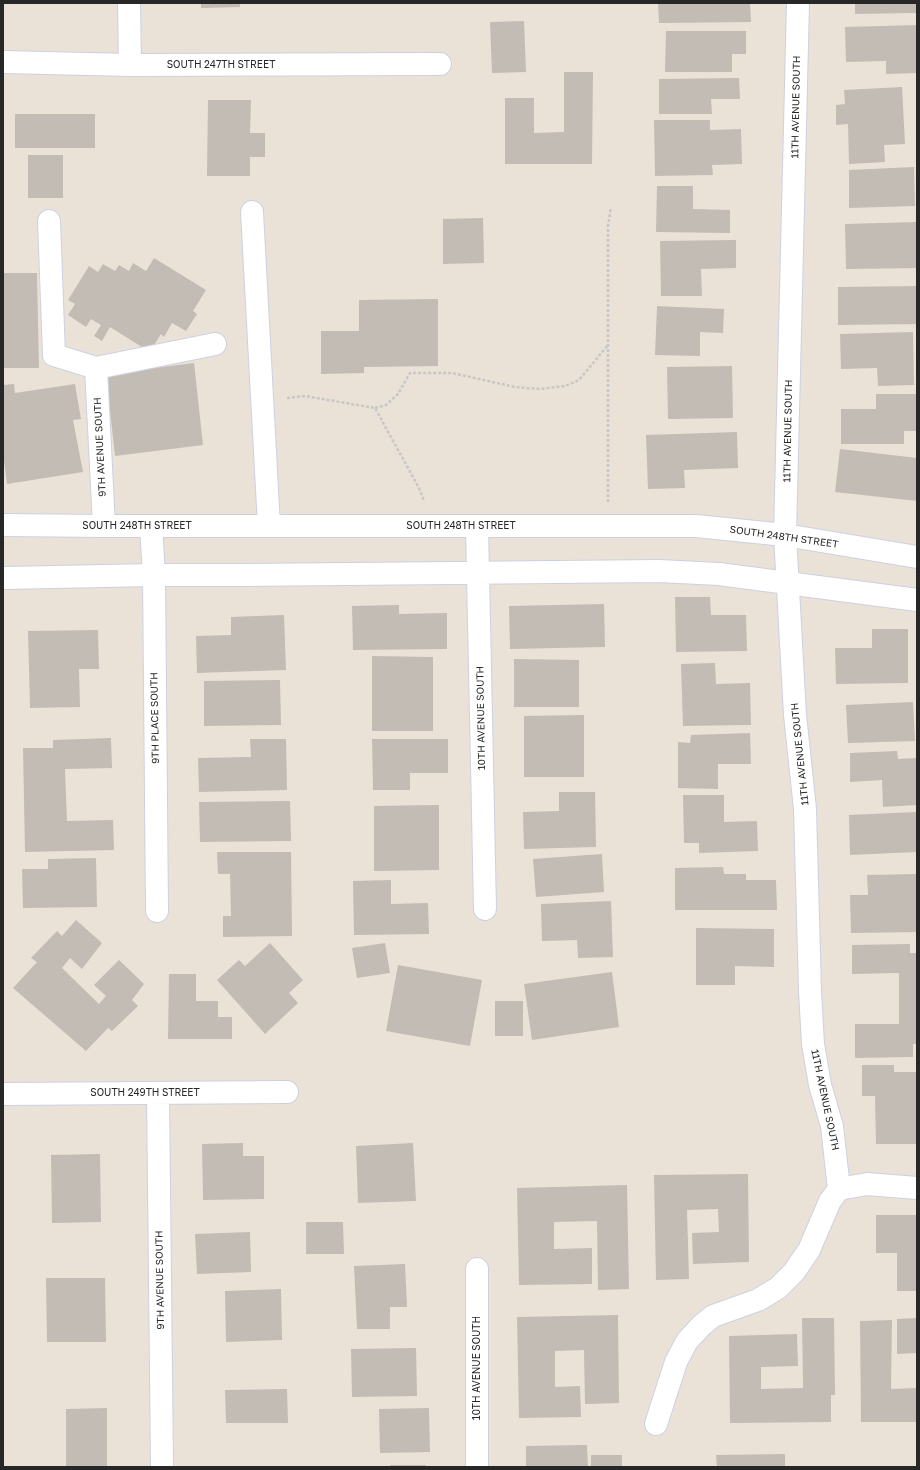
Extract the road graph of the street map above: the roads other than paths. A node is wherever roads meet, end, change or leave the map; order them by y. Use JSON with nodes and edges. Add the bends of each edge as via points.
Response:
{"nodes":[{"id":1,"x":129,"y":3,"type":"edge"},
{"id":2,"x":798,"y":3,"type":"edge"},
{"id":3,"x":3,"y":62,"type":"edge"},
{"id":4,"x":440,"y":64,"type":"dead end"},
{"id":5,"x":130,"y":65,"type":"junction"},
{"id":6,"x":252,"y":212,"type":"dead end"},
{"id":7,"x":49,"y":221,"type":"dead end"},
{"id":8,"x":215,"y":344,"type":"dead end"},
{"id":9,"x":96,"y":368,"type":"junction"},
{"id":10,"x":3,"y":524,"type":"edge"},
{"id":11,"x":104,"y":526,"type":"junction"},
{"id":12,"x":151,"y":526,"type":"junction"},
{"id":13,"x":269,"y":526,"type":"junction"},
{"id":14,"x":477,"y":526,"type":"junction"},
{"id":15,"x":785,"y":535,"type":"junction"},
{"id":16,"x":917,"y":557,"type":"edge"},
{"id":17,"x":478,"y":573,"type":"junction"},
{"id":18,"x":154,"y":575,"type":"junction"},
{"id":19,"x":3,"y":578,"type":"edge"},
{"id":20,"x":789,"y":584,"type":"junction"},
{"id":21,"x":917,"y":600,"type":"edge"},
{"id":22,"x":485,"y":909,"type":"dead end"},
{"id":23,"x":157,"y":911,"type":"dead end"},
{"id":24,"x":287,"y":1092,"type":"dead end"},
{"id":25,"x":158,"y":1093,"type":"junction"},
{"id":26,"x":3,"y":1094,"type":"edge"},
{"id":27,"x":917,"y":1188,"type":"edge"},
{"id":28,"x":839,"y":1189,"type":"junction"},
{"id":29,"x":477,"y":1269,"type":"dead end"},
{"id":30,"x":656,"y":1424,"type":"dead end"},
{"id":31,"x":162,"y":1467,"type":"edge"},
{"id":32,"x":477,"y":1467,"type":"edge"}],
"edges":[{"from":1,"to":5,"type":"street"},
{"from":2,"to":15,"type":"street","name":"11TH AVENUE SOUTH"},
{"from":3,"to":5,"type":"street","name":"SOUTH 247TH STREET"},
{"from":4,"to":5,"type":"street","name":"SOUTH 247TH STREET"},
{"from":6,"to":13,"type":"street"},
{"from":7,"to":9,"type":"street","via":[[54,355]]},
{"from":8,"to":9,"type":"street"},
{"from":9,"to":11,"type":"street","name":"9TH AVENUE SOUTH"},
{"from":10,"to":11,"type":"street","name":"SOUTH 248TH STREET"},
{"from":11,"to":12,"type":"street","name":"SOUTH 248TH STREET"},
{"from":12,"to":13,"type":"street","name":"SOUTH 248TH STREET"},
{"from":12,"to":18,"type":"street","name":"9TH PLACE SOUTH"},
{"from":13,"to":14,"type":"street","name":"SOUTH 248TH STREET"},
{"from":14,"to":15,"type":"street","name":"SOUTH 248TH STREET","via":[[696,526]]},
{"from":14,"to":17,"type":"street","name":"10TH AVENUE SOUTH"},
{"from":15,"to":16,"type":"street","name":"SOUTH 248TH STREET"},
{"from":15,"to":20,"type":"street","name":"11TH AVENUE SOUTH"},
{"from":17,"to":18,"type":"street"},
{"from":17,"to":20,"type":"street","via":[[659,571],[719,574]]},
{"from":17,"to":22,"type":"street","name":"10TH AVENUE SOUTH"},
{"from":18,"to":19,"type":"street"},
{"from":18,"to":23,"type":"street","name":"9TH PLACE SOUTH"},
{"from":20,"to":21,"type":"street"},
{"from":20,"to":28,"type":"street","name":"11TH AVENUE SOUTH","via":[[795,715],[805,809],[813,1044],[820,1085],[832,1126]]},
{"from":24,"to":25,"type":"street","name":"SOUTH 249TH STREET"},
{"from":25,"to":26,"type":"street","name":"SOUTH 249TH STREET"},
{"from":25,"to":31,"type":"street","name":"9TH AVENUE SOUTH"},
{"from":27,"to":28,"type":"street","via":[[868,1184]]},
{"from":28,"to":30,"type":"street","via":[[830,1201],[809,1250],[787,1279],[778,1288],[758,1300],[713,1316],[687,1341],[676,1362]]},
{"from":29,"to":32,"type":"street","name":"10TH AVENUE SOUTH"}]}
